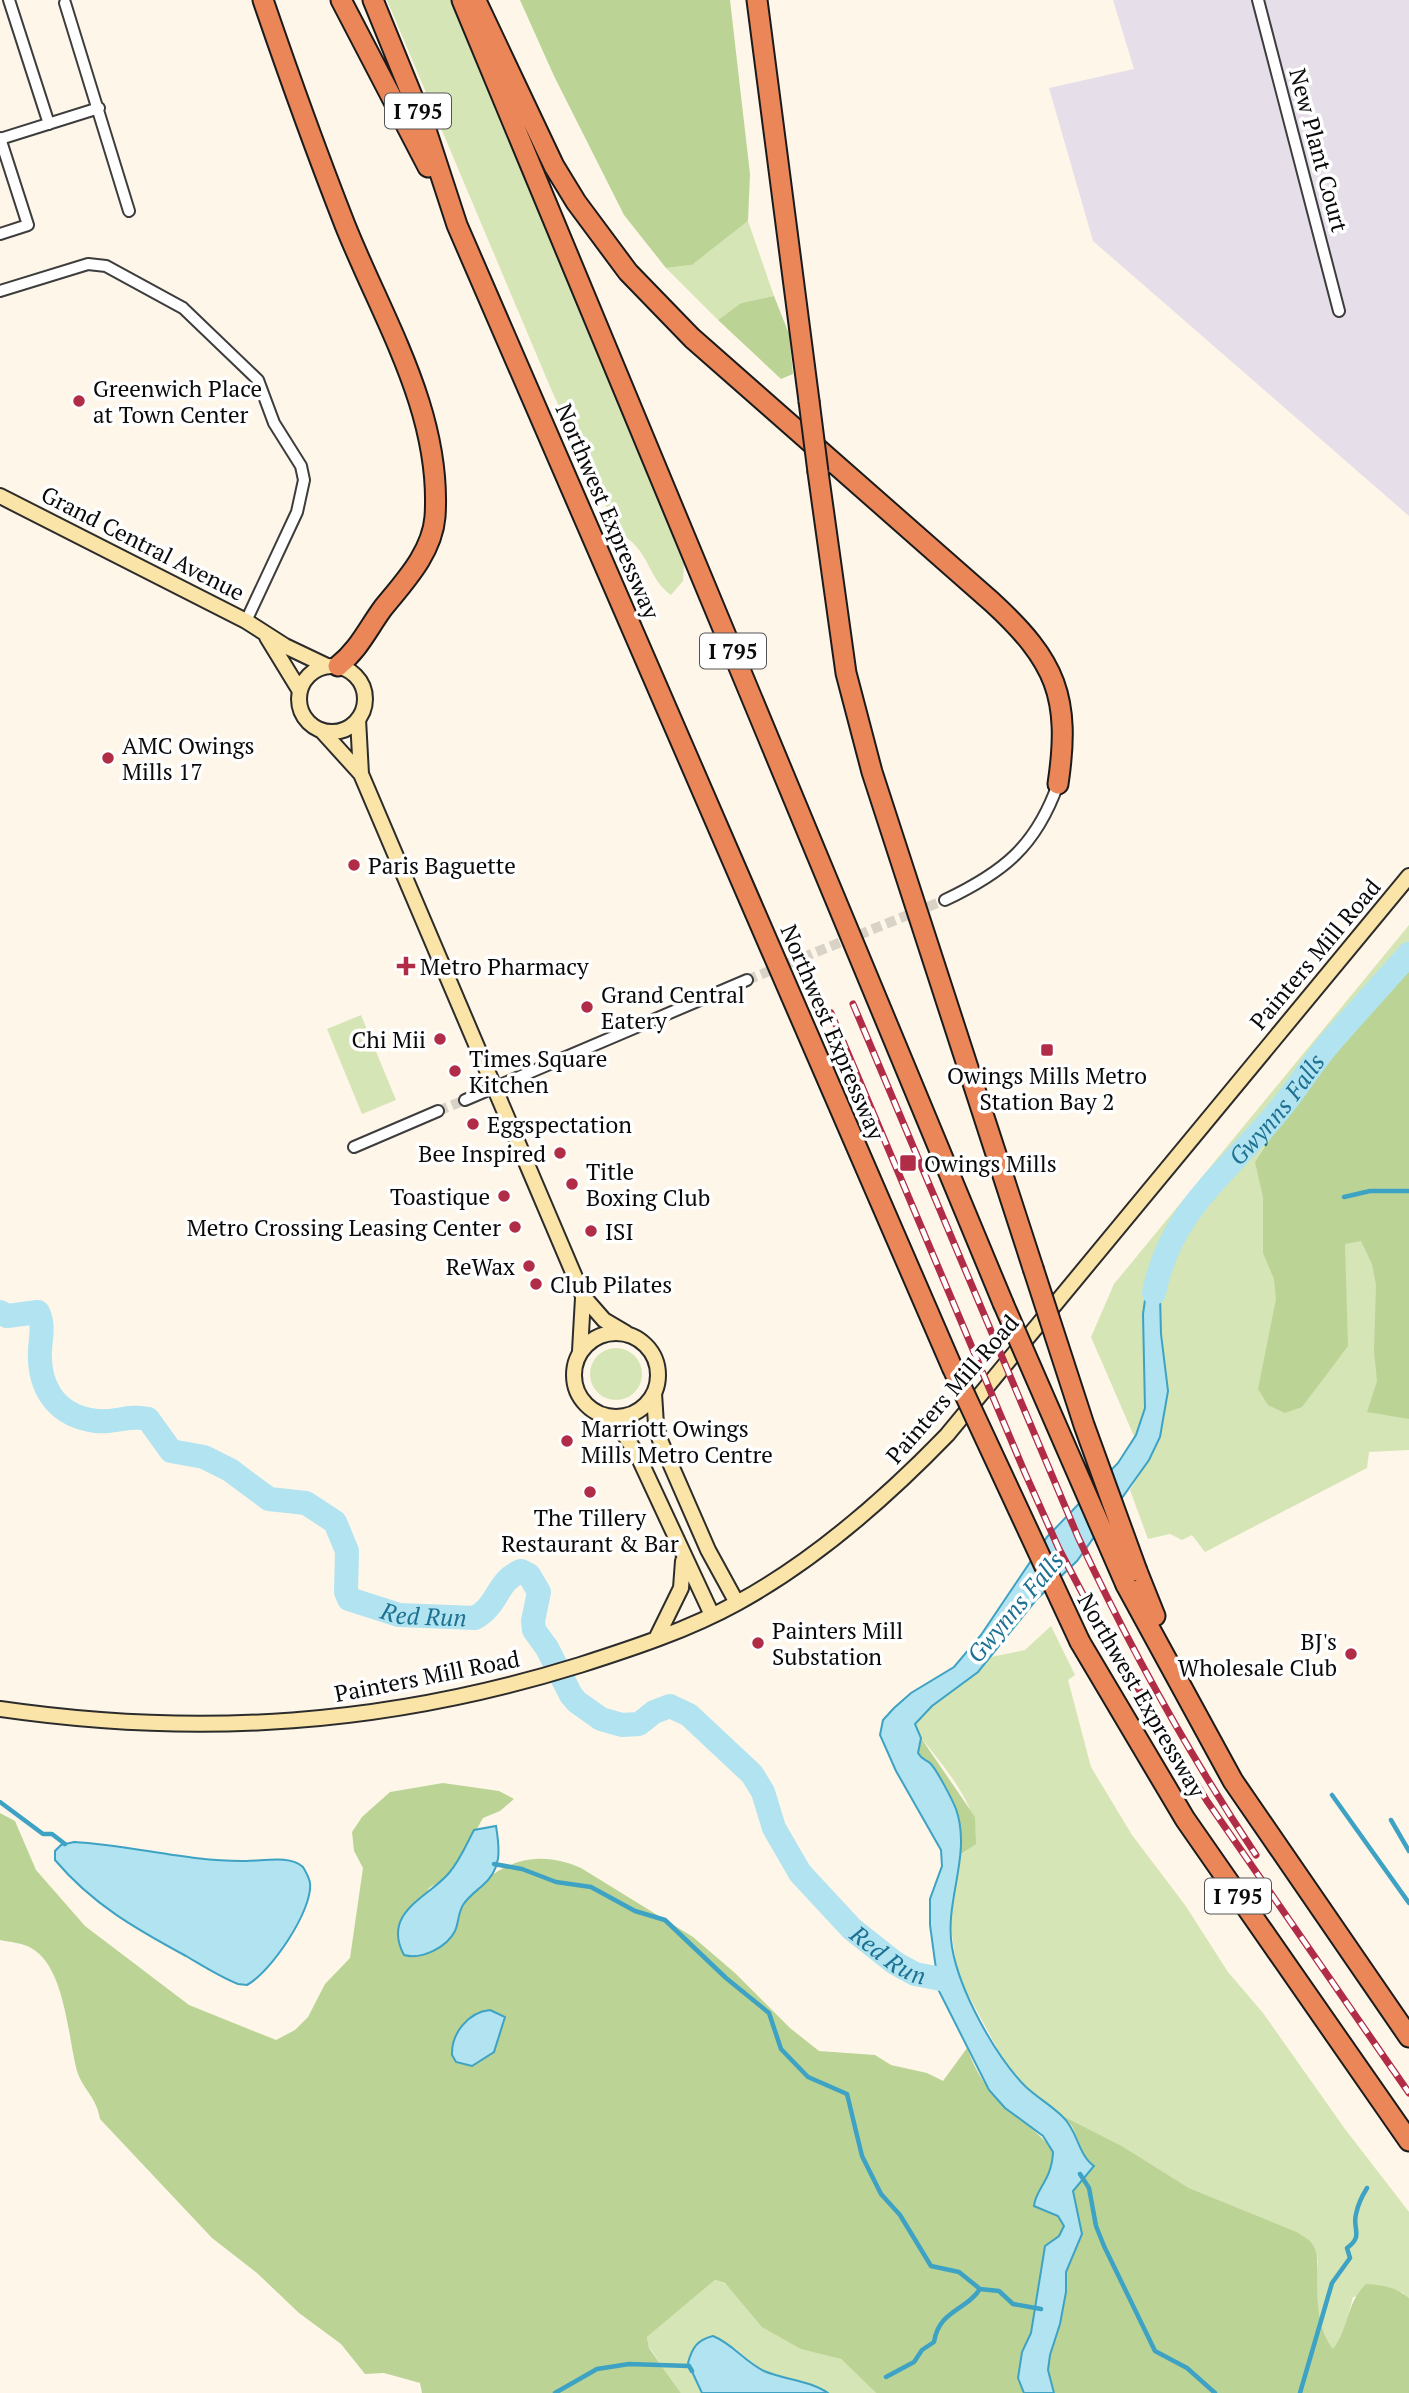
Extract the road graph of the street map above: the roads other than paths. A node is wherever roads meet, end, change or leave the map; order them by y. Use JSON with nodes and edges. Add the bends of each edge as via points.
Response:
{"nodes":[{"id":1,"x":9,"y":0,"type":"edge"},
{"id":2,"x":263,"y":0,"type":"edge"},
{"id":3,"x":341,"y":0,"type":"edge"},
{"id":4,"x":373,"y":0,"type":"edge"},
{"id":5,"x":462,"y":0,"type":"edge"},
{"id":6,"x":476,"y":0,"type":"edge"},
{"id":7,"x":757,"y":0,"type":"edge"},
{"id":8,"x":771,"y":0,"type":"edge"},
{"id":9,"x":1258,"y":0,"type":"edge"},
{"id":10,"x":65,"y":3,"type":"dead end"},
{"id":11,"x":99,"y":108,"type":"junction"},
{"id":12,"x":49,"y":124,"type":"junction"},
{"id":13,"x":0,"y":139,"type":"edge"},
{"id":14,"x":778,"y":153,"type":"junction"},
{"id":15,"x":129,"y":211,"type":"dead end"},
{"id":16,"x":457,"y":225,"type":"junction"},
{"id":17,"x":0,"y":234,"type":"edge"},
{"id":18,"x":0,"y":291,"type":"edge"},
{"id":19,"x":1339,"y":311,"type":"dead end"},
{"id":20,"x":0,"y":496,"type":"edge"},
{"id":21,"x":246,"y":621,"type":"junction"},
{"id":22,"x":264,"y":633,"type":"junction"},
{"id":23,"x":332,"y":666,"type":"junction"},
{"id":24,"x":300,"y":691,"type":"junction"},
{"id":25,"x":358,"y":719,"type":"junction"},
{"id":26,"x":322,"y":731,"type":"junction"},
{"id":27,"x":361,"y":774,"type":"junction"},
{"id":28,"x":1058,"y":784,"type":"joint"},
{"id":29,"x":1409,"y":876,"type":"edge"},
{"id":30,"x":945,"y":900,"type":"tunnel mouth"},
{"id":31,"x":747,"y":980,"type":"tunnel mouth"},
{"id":32,"x":492,"y":1088,"type":"junction"},
{"id":33,"x":465,"y":1100,"type":"tunnel mouth"},
{"id":34,"x":438,"y":1111,"type":"tunnel mouth"},
{"id":35,"x":354,"y":1147,"type":"dead end"},
{"id":36,"x":583,"y":1296,"type":"junction"},
{"id":37,"x":626,"y":1334,"type":"junction"},
{"id":38,"x":580,"y":1353,"type":"junction"},
{"id":39,"x":654,"y":1393,"type":"junction"},
{"id":40,"x":608,"y":1416,"type":"junction"},
{"id":41,"x":683,"y":1556,"type":"junction"},
{"id":42,"x":1132,"y":1578,"type":"junction"},
{"id":43,"x":737,"y":1603,"type":"junction"},
{"id":44,"x":712,"y":1615,"type":"junction"},
{"id":45,"x":656,"y":1639,"type":"junction"},
{"id":46,"x":0,"y":1709,"type":"edge"},
{"id":47,"x":1409,"y":2037,"type":"edge"},
{"id":48,"x":1409,"y":2141,"type":"edge"}],
"edges":[{"from":1,"to":12,"type":"street"},
{"from":2,"to":23,"type":"highway","via":[[346,226],[421,402],[434,463],[435,520],[420,560],[358,649]]},
{"from":3,"to":16,"type":"highway"},
{"from":4,"to":16,"type":"highway","name":"Northwest Expressway","number":"I 795","via":[[426,130]]},
{"from":5,"to":42,"type":"highway","name":"Northwest Expressway","number":"I 795","bridge":true,"via":[[1003,1303]]},
{"from":6,"to":28,"type":"highway","via":[[554,166],[628,272],[692,338],[992,602],[1034,645],[1060,699],[1063,749]]},
{"from":7,"to":14,"type":"highway"},
{"from":8,"to":14,"type":"highway"},
{"from":9,"to":19,"type":"street","name":"New Plant Court"},
{"from":10,"to":11,"type":"street"},
{"from":11,"to":12,"type":"street"},
{"from":11,"to":15,"type":"street"},
{"from":12,"to":13,"type":"street"},
{"from":13,"to":17,"type":"street","via":[[28,225]]},
{"from":14,"to":42,"type":"highway","bridge":true,"via":[[846,673],[872,772]]},
{"from":16,"to":48,"type":"highway","name":"Northwest Expressway","number":"I 795","bridge":true,"via":[[952,1367],[1080,1642],[1185,1819]]},
{"from":18,"to":21,"type":"street","via":[[88,264],[106,266],[183,308],[258,380],[304,480],[297,512]]},
{"from":20,"to":21,"type":"street","name":"Grand Central Avenue"},
{"from":21,"to":22,"type":"street","name":"Grand Central Avenue"},
{"from":22,"to":23,"type":"street","name":"Grand Central Avenue"},
{"from":22,"to":24,"type":"street","name":"Grand Central Avenue"},
{"from":23,"to":24,"type":"street","via":[[307,676]]},
{"from":23,"to":25,"type":"street","name":"Grand Central Avenue","via":[[347,669],[360,682],[365,704]]},
{"from":24,"to":26,"type":"street","name":"Grand Central Avenue","via":[[304,718]]},
{"from":25,"to":26,"type":"street","via":[[344,730]]},
{"from":25,"to":27,"type":"street","name":"Grand Central Avenue"},
{"from":26,"to":27,"type":"street","name":"Grand Central Avenue"},
{"from":27,"to":32,"type":"street","name":"Grand Central Avenue"},
{"from":28,"to":30,"type":"street","via":[[1027,845],[990,876]]},
{"from":29,"to":43,"type":"street","name":"Painters Mill Road","via":[[947,1435],[864,1515],[788,1572]]},
{"from":31,"to":32,"type":"street"},
{"from":32,"to":33,"type":"street"},
{"from":32,"to":36,"type":"street","name":"Grand Central Avenue"},
{"from":34,"to":35,"type":"street"},
{"from":36,"to":37,"type":"street","name":"Grand Central Avenue","via":[[604,1320]]},
{"from":36,"to":38,"type":"street","name":"Grand Central Avenue"},
{"from":37,"to":38,"type":"street","via":[[597,1337]]},
{"from":37,"to":39,"type":"street","name":"Grand Central Avenue","via":[[639,1339],[656,1362]]},
{"from":38,"to":40,"type":"street","name":"Grand Central Avenue","via":[[574,1372],[576,1386],[591,1408]]},
{"from":39,"to":40,"type":"street","via":[[635,1412]]},
{"from":39,"to":43,"type":"street","name":"Grand Central Avenue","via":[[660,1440],[708,1550]]},
{"from":40,"to":41,"type":"street","name":"Grand Central Avenue","via":[[638,1456]]},
{"from":41,"to":44,"type":"street","name":"Grand Central Avenue"},
{"from":41,"to":45,"type":"street","via":[[683,1580],[675,1605]]},
{"from":42,"to":47,"type":"highway","name":"Northwest Expressway","number":"I 795","via":[[1195,1714],[1233,1781]]},
{"from":43,"to":44,"type":"street","name":"Painters Mill Road"},
{"from":44,"to":45,"type":"street","name":"Painters Mill Road"},
{"from":45,"to":46,"type":"street","name":"Painters Mill Road","via":[[533,1679],[387,1712],[280,1723],[146,1725]]}]}
